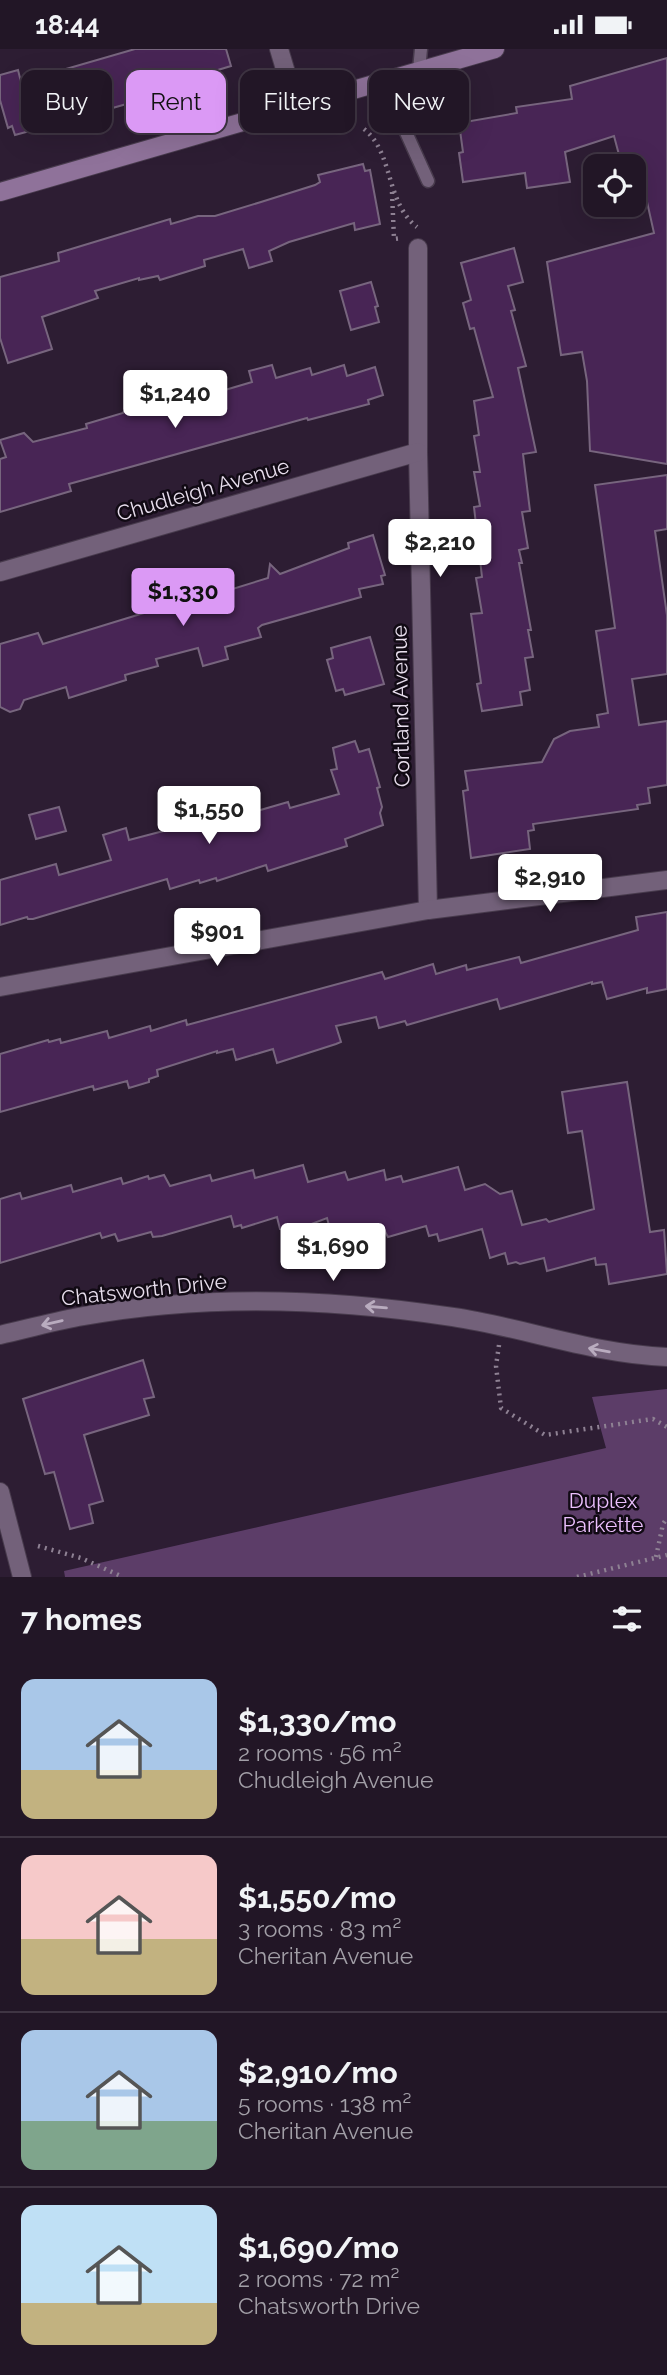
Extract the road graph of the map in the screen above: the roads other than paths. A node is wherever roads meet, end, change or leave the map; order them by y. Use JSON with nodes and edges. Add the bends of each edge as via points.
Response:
{"nodes":[{"id":1,"x":279,"y":49,"type":"edge"},
{"id":2,"x":421,"y":49,"type":"edge"},
{"id":3,"x":495,"y":49,"type":"edge"},
{"id":4,"x":285,"y":70,"type":"edge"},
{"id":5,"x":419,"y":70,"type":"joint"},
{"id":6,"x":240,"y":122,"type":"edge"},
{"id":7,"x":406,"y":133,"type":"edge"},
{"id":8,"x":428,"y":181,"type":"dead end"},
{"id":9,"x":0,"y":192,"type":"edge"},
{"id":10,"x":418,"y":248,"type":"dead end"},
{"id":11,"x":418,"y":452,"type":"junction"},
{"id":12,"x":0,"y":572,"type":"edge"},
{"id":13,"x":667,"y":880,"type":"edge"},
{"id":14,"x":428,"y":910,"type":"junction"},
{"id":15,"x":0,"y":987,"type":"edge"},
{"id":16,"x":0,"y":1335,"type":"edge"},
{"id":17,"x":667,"y":1357,"type":"edge"},
{"id":18,"x":0,"y":1492,"type":"edge"},
{"id":19,"x":22,"y":1577,"type":"edge"}],
"edges":[{"from":1,"to":4,"type":"street"},
{"from":2,"to":5,"type":"lane"},
{"from":3,"to":5,"type":"main road"},
{"from":6,"to":9,"type":"main road"},
{"from":7,"to":8,"type":"lane"},
{"from":10,"to":11,"type":"street","name":"Cortland Avenue"},
{"from":11,"to":12,"type":"street","name":"Chudleigh Avenue"},
{"from":11,"to":14,"type":"street","name":"Cortland Avenue"},
{"from":13,"to":14,"type":"street"},
{"from":14,"to":15,"type":"street"},
{"from":17,"to":16,"type":"street","name":"Chatsworth Drive","one_way":true,"via":[[593,1350],[456,1317],[332,1303],[207,1303],[78,1317]]},
{"from":18,"to":19,"type":"street"}]}
